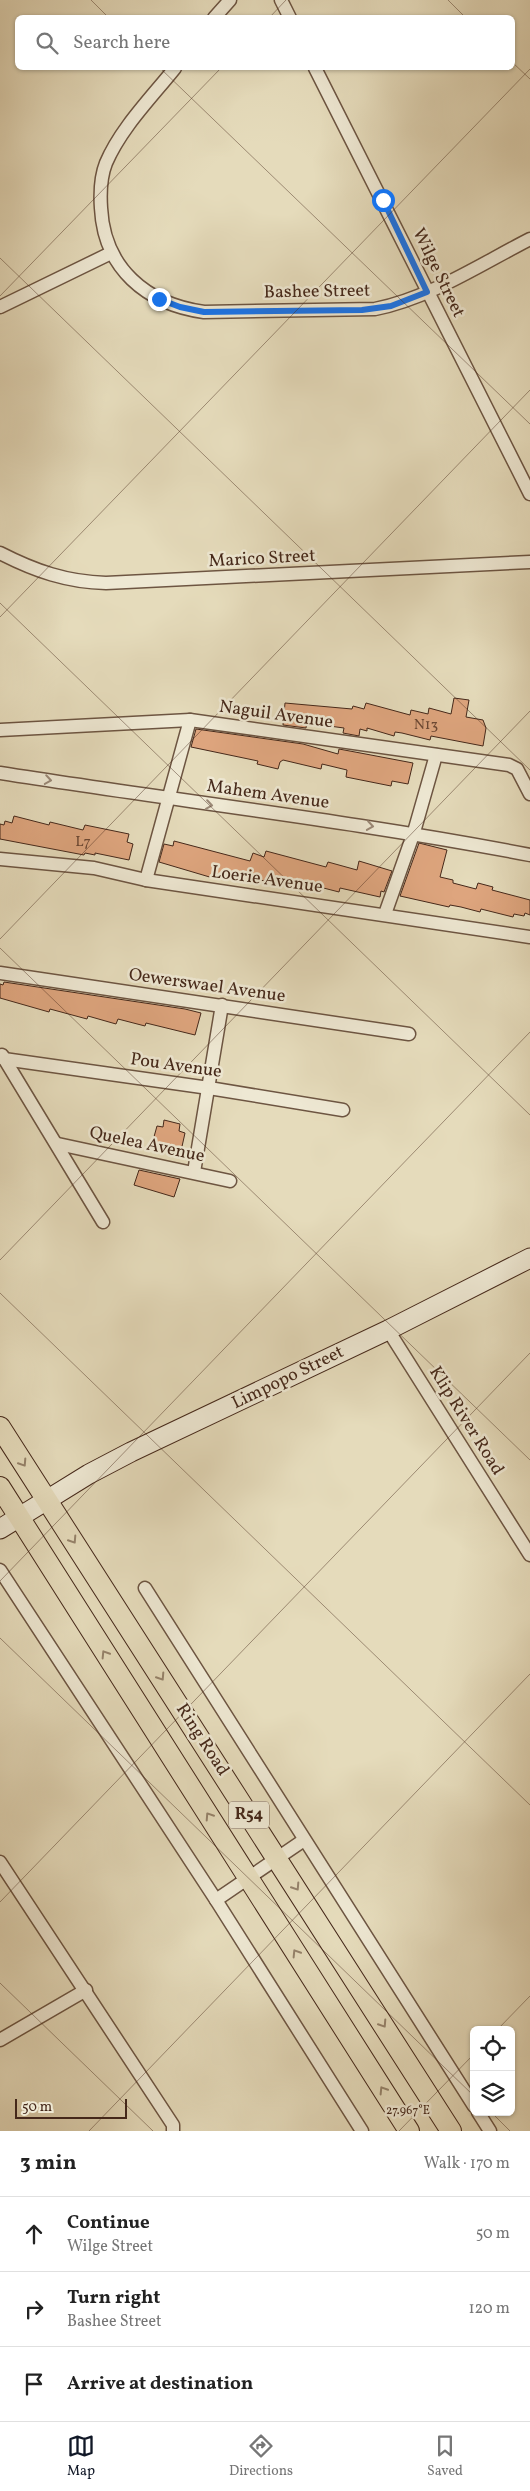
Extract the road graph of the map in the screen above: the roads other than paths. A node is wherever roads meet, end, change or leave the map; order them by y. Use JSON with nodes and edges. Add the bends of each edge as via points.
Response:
{"nodes":[{"id":1,"x":230,"y":0,"type":"edge"},
{"id":2,"x":281,"y":0,"type":"edge"},
{"id":3,"x":217,"y":15,"type":"edge"},
{"id":4,"x":288,"y":15,"type":"edge"},
{"id":5,"x":173,"y":70,"type":"edge"},
{"id":6,"x":316,"y":70,"type":"edge"},
{"id":7,"x":530,"y":239,"type":"edge"},
{"id":8,"x":111,"y":253,"type":"junction"},
{"id":9,"x":427,"y":292,"type":"junction"},
{"id":10,"x":0,"y":307,"type":"edge"},
{"id":11,"x":530,"y":494,"type":"edge"},
{"id":12,"x":0,"y":554,"type":"edge"},
{"id":13,"x":530,"y":562,"type":"edge"},
{"id":14,"x":190,"y":720,"type":"junction"},
{"id":15,"x":0,"y":730,"type":"edge"},
{"id":16,"x":436,"y":755,"type":"junction"},
{"id":17,"x":0,"y":773,"type":"edge"},
{"id":18,"x":530,"y":794,"type":"edge"},
{"id":19,"x":167,"y":799,"type":"junction"},
{"id":20,"x":414,"y":832,"type":"junction"},
{"id":21,"x":530,"y":854,"type":"edge"},
{"id":22,"x":0,"y":859,"type":"edge"},
{"id":23,"x":146,"y":880,"type":"junction"},
{"id":24,"x":385,"y":914,"type":"junction"},
{"id":25,"x":530,"y":937,"type":"edge"},
{"id":26,"x":0,"y":973,"type":"edge"},
{"id":27,"x":222,"y":1005,"type":"junction"},
{"id":28,"x":409,"y":1034,"type":"dead end"},
{"id":29,"x":2,"y":1056,"type":"edge"},
{"id":30,"x":209,"y":1088,"type":"junction"},
{"id":31,"x":343,"y":1110,"type":"dead end"},
{"id":32,"x":58,"y":1144,"type":"junction"},
{"id":33,"x":194,"y":1172,"type":"junction"},
{"id":34,"x":230,"y":1181,"type":"dead end"},
{"id":35,"x":103,"y":1222,"type":"dead end"},
{"id":36,"x":530,"y":1258,"type":"edge"},
{"id":37,"x":388,"y":1330,"type":"junction"},
{"id":38,"x":0,"y":1427,"type":"edge"},
{"id":39,"x":0,"y":1487,"type":"edge"},
{"id":40,"x":47,"y":1499,"type":"junction"},
{"id":41,"x":19,"y":1517,"type":"junction"},
{"id":42,"x":0,"y":1529,"type":"edge"},
{"id":43,"x":530,"y":1555,"type":"edge"},
{"id":44,"x":0,"y":1570,"type":"edge"},
{"id":45,"x":145,"y":1588,"type":"dead end"},
{"id":46,"x":304,"y":1840,"type":"junction"},
{"id":47,"x":277,"y":1858,"type":"junction"},
{"id":48,"x":0,"y":1862,"type":"edge"},
{"id":49,"x":248,"y":1878,"type":"junction"},
{"id":50,"x":216,"y":1900,"type":"junction"},
{"id":51,"x":86,"y":1990,"type":"junction"},
{"id":52,"x":0,"y":2040,"type":"edge"},
{"id":53,"x":470,"y":2100,"type":"edge"},
{"id":54,"x":481,"y":2116,"type":"edge"},
{"id":55,"x":173,"y":2131,"type":"edge"},
{"id":56,"x":362,"y":2131,"type":"edge"},
{"id":57,"x":409,"y":2131,"type":"edge"},
{"id":58,"x":451,"y":2131,"type":"edge"},
{"id":59,"x":490,"y":2131,"type":"edge"}],
"edges":[{"from":1,"to":3,"type":"street"},
{"from":2,"to":4,"type":"street"},
{"from":5,"to":8,"type":"street","name":"Bashee Street","via":[[118,140],[104,168],[100,188],[102,222]]},
{"from":6,"to":9,"type":"street","name":"Wilge Street"},
{"from":7,"to":9,"type":"street","name":"Bashee Street"},
{"from":8,"to":9,"type":"street","name":"Bashee Street","via":[[127,274],[152,295],[169,304],[197,311],[362,310],[391,306]]},
{"from":8,"to":10,"type":"street"},
{"from":9,"to":11,"type":"street","name":"Wilge Street"},
{"from":12,"to":13,"type":"street","name":"Marico Street","via":[[50,576],[106,583]]},
{"from":14,"to":15,"type":"street","name":"Naguil Avenue"},
{"from":14,"to":16,"type":"street","name":"Naguil Avenue"},
{"from":14,"to":19,"type":"street"},
{"from":16,"to":18,"type":"street","name":"Naguil Avenue","via":[[510,765],[517,769]]},
{"from":16,"to":20,"type":"street"},
{"from":17,"to":19,"type":"street","name":"Mahem Avenue","one_way":true},
{"from":19,"to":20,"type":"street","name":"Mahem Avenue","one_way":true},
{"from":19,"to":23,"type":"street"},
{"from":20,"to":21,"type":"street","name":"Mahem Avenue"},
{"from":20,"to":24,"type":"street"},
{"from":22,"to":23,"type":"street","name":"Loerie Avenue","via":[[94,868]]},
{"from":23,"to":24,"type":"street","name":"Loerie Avenue"},
{"from":24,"to":25,"type":"street","name":"Loerie Avenue"},
{"from":26,"to":27,"type":"street","name":"Oewerswael Avenue"},
{"from":27,"to":28,"type":"street","name":"Oewerswael Avenue"},
{"from":27,"to":30,"type":"street"},
{"from":29,"to":30,"type":"street","name":"Pou Avenue"},
{"from":29,"to":32,"type":"street"},
{"from":30,"to":31,"type":"street","name":"Pou Avenue"},
{"from":30,"to":33,"type":"street"},
{"from":32,"to":33,"type":"street","name":"Quelea Avenue"},
{"from":32,"to":35,"type":"street"},
{"from":33,"to":34,"type":"street","name":"Quelea Avenue"},
{"from":36,"to":37,"type":"street","name":"Limpopo Street"},
{"from":37,"to":40,"type":"street","name":"Limpopo Street","via":[[131,1452]]},
{"from":37,"to":43,"type":"street","name":"Klip River Road"},
{"from":38,"to":40,"type":"main road","name":"Ring Road","number":"R54","one_way":true},
{"from":39,"to":41,"type":"main road","name":"Ring Road","number":"R54"},
{"from":40,"to":41,"type":"street","name":"Limpopo Street"},
{"from":40,"to":47,"type":"main road","name":"Ring Road","number":"R54","one_way":true},
{"from":41,"to":42,"type":"street","name":"Limpopo Street"},
{"from":49,"to":41,"type":"main road","name":"Ring Road","number":"R54","one_way":true},
{"from":44,"to":50,"type":"street"},
{"from":45,"to":46,"type":"street","name":"Ring Road"},
{"from":46,"to":47,"type":"street"},
{"from":46,"to":53,"type":"street","name":"Ring Road"},
{"from":47,"to":49,"type":"street"},
{"from":47,"to":58,"type":"main road","name":"Ring Road","number":"R54","one_way":true},
{"from":48,"to":51,"type":"street"},
{"from":49,"to":50,"type":"street"},
{"from":57,"to":49,"type":"main road","name":"Ring Road","number":"R54","one_way":true},
{"from":50,"to":56,"type":"street"},
{"from":51,"to":52,"type":"street"},
{"from":51,"to":55,"type":"street","via":[[173,2125]]},
{"from":54,"to":59,"type":"street"}]}
